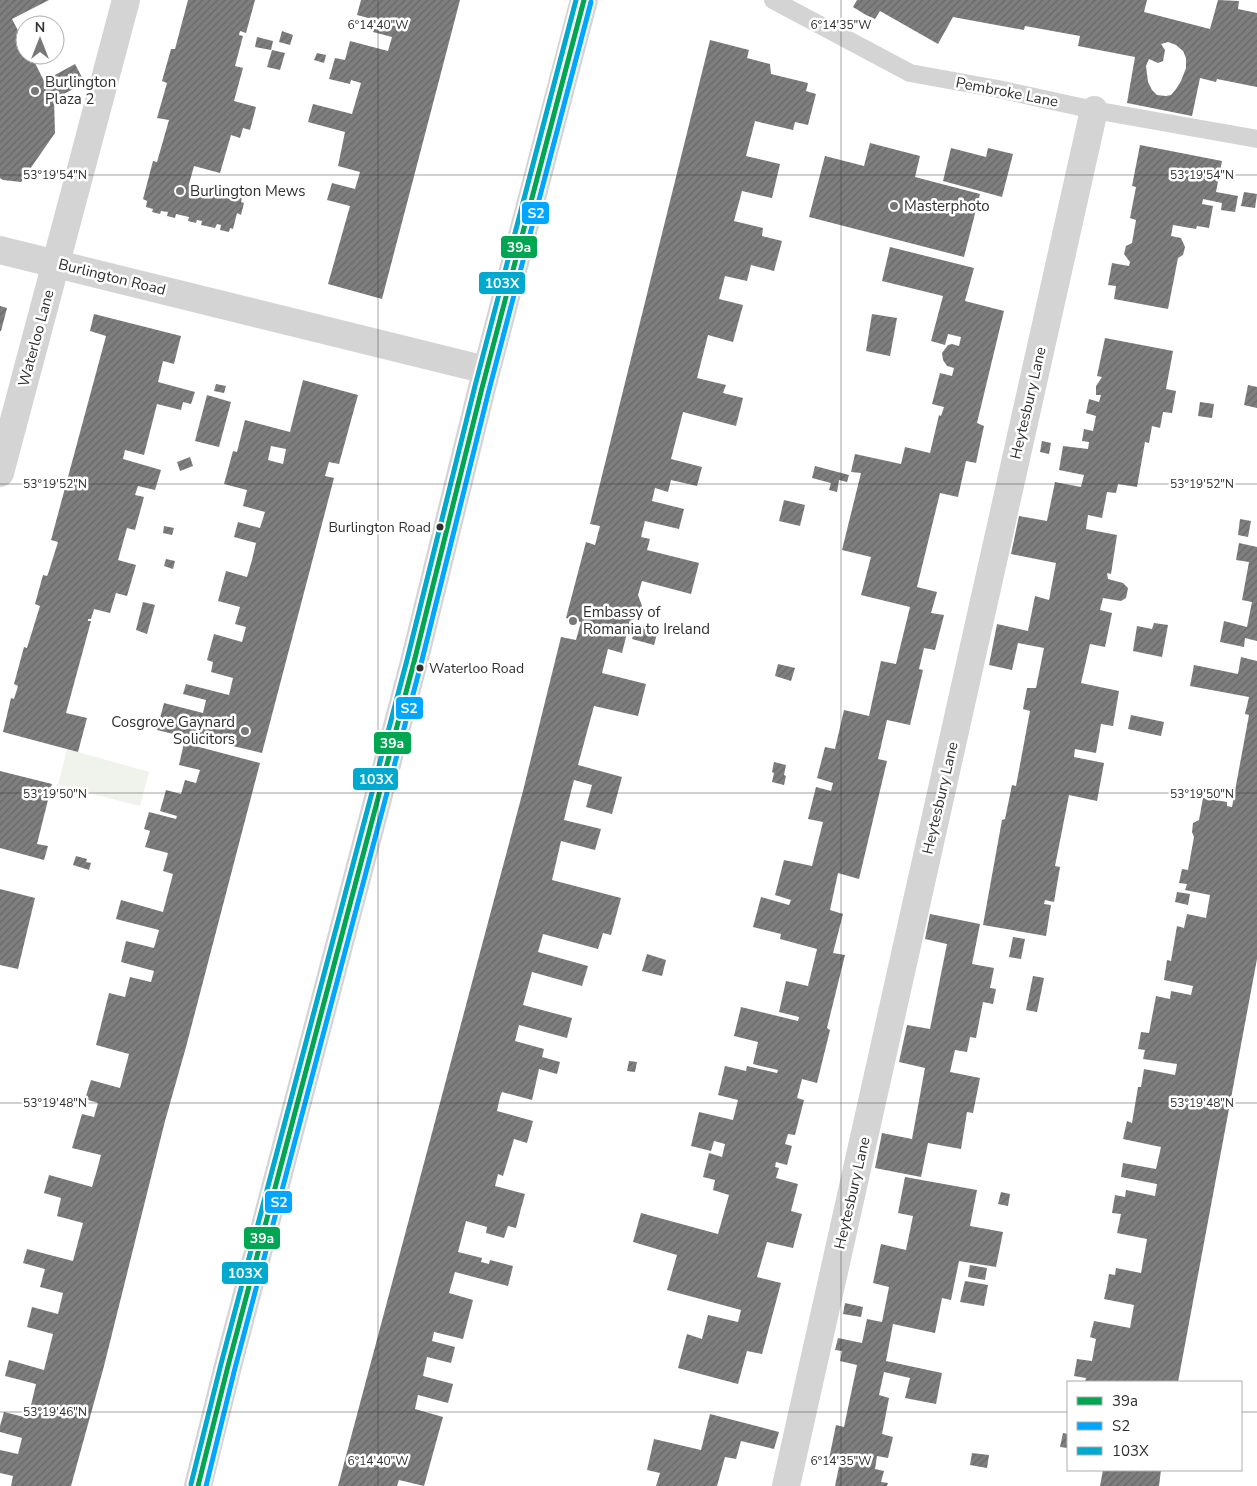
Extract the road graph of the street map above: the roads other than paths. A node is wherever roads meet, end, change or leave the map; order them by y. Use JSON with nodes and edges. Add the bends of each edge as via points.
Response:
{"nodes":[{"id":1,"x":126,"y":0,"type":"edge"},
{"id":2,"x":584,"y":0,"type":"edge"},
{"id":3,"x":773,"y":0,"type":"edge"},
{"id":4,"x":1094,"y":110,"type":"junction"},
{"id":5,"x":1257,"y":140,"type":"edge"},
{"id":6,"x":0,"y":250,"type":"edge"},
{"id":7,"x":55,"y":263,"type":"junction"},
{"id":8,"x":486,"y":370,"type":"junction"},
{"id":9,"x":0,"y":474,"type":"edge"},
{"id":10,"x":198,"y":1486,"type":"edge"},
{"id":11,"x":786,"y":1486,"type":"edge"}],
"edges":[{"from":1,"to":7,"type":"street","name":"Waterloo Lane"},
{"from":2,"to":8,"type":"street"},
{"from":3,"to":4,"type":"lane","name":"Pembroke Lane","via":[[910,73]]},
{"from":4,"to":5,"type":"lane","name":"Pembroke Lane"},
{"from":4,"to":11,"type":"street","name":"Heytesbury Lane"},
{"from":6,"to":7,"type":"street","name":"Burlington Road"},
{"from":7,"to":8,"type":"street","name":"Burlington Road"},
{"from":7,"to":9,"type":"street","name":"Waterloo Lane"},
{"from":8,"to":10,"type":"street","via":[[414,662]]}]}
